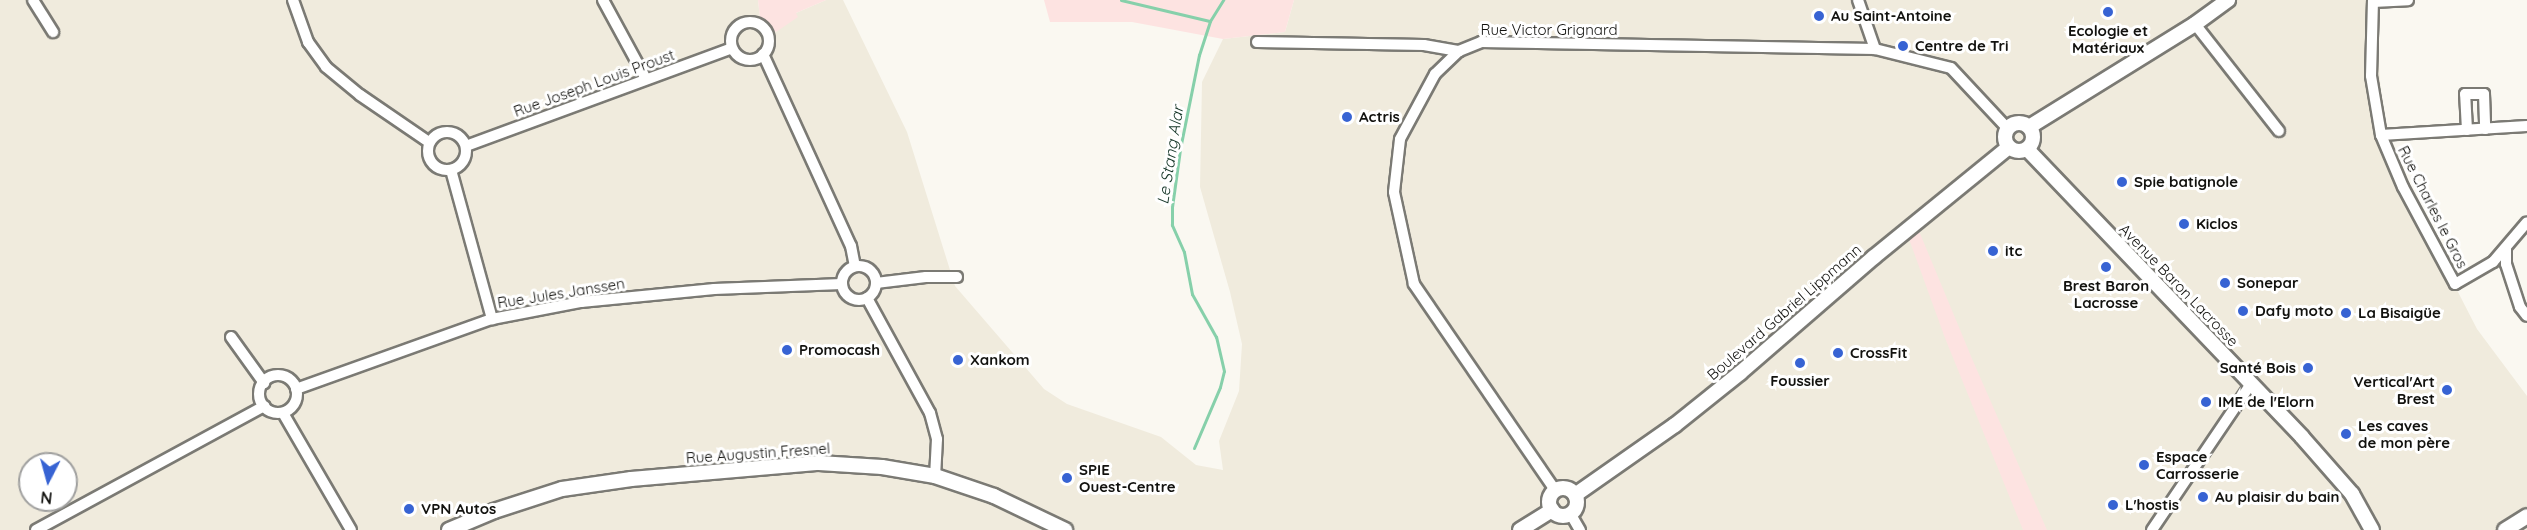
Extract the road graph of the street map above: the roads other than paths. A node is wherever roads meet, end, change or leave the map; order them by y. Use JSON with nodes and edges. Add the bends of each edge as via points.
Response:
{"nodes":[{"id":1,"x":33,"y":0,"type":"edge"},
{"id":2,"x":292,"y":0,"type":"edge"},
{"id":3,"x":603,"y":0,"type":"edge"},
{"id":4,"x":1858,"y":0,"type":"edge"},
{"id":5,"x":2228,"y":0,"type":"edge"},
{"id":6,"x":2408,"y":0,"type":"edge"},
{"id":7,"x":2373,"y":1,"type":"edge"},
{"id":8,"x":2195,"y":24,"type":"junction"},
{"id":9,"x":52,"y":32,"type":"dead end"},
{"id":10,"x":1257,"y":42,"type":"dead end"},
{"id":11,"x":732,"y":48,"type":"junction"},
{"id":12,"x":1875,"y":49,"type":"junction"},
{"id":13,"x":1459,"y":51,"type":"junction"},
{"id":14,"x":763,"y":54,"type":"junction"},
{"id":15,"x":646,"y":79,"type":"junction"},
{"id":16,"x":2527,"y":126,"type":"edge"},
{"id":17,"x":2029,"y":127,"type":"junction"},
{"id":18,"x":2008,"y":129,"type":"junction"},
{"id":19,"x":2485,"y":129,"type":"junction"},
{"id":20,"x":2467,"y":130,"type":"junction"},
{"id":21,"x":2279,"y":131,"type":"dead end"},
{"id":22,"x":2381,"y":135,"type":"junction"},
{"id":23,"x":429,"y":142,"type":"junction"},
{"id":24,"x":466,"y":146,"type":"junction"},
{"id":25,"x":2009,"y":147,"type":"junction"},
{"id":26,"x":2027,"y":149,"type":"junction"},
{"id":27,"x":451,"y":170,"type":"junction"},
{"id":28,"x":2527,"y":222,"type":"edge"},
{"id":29,"x":2506,"y":249,"type":"junction"},
{"id":30,"x":855,"y":266,"type":"junction"},
{"id":31,"x":957,"y":277,"type":"dead end"},
{"id":32,"x":876,"y":283,"type":"junction"},
{"id":33,"x":842,"y":284,"type":"junction"},
{"id":34,"x":867,"y":298,"type":"junction"},
{"id":35,"x":2527,"y":316,"type":"edge"},
{"id":36,"x":492,"y":319,"type":"junction"},
{"id":37,"x":231,"y":337,"type":"dead end"},
{"id":38,"x":264,"y":383,"type":"junction"},
{"id":39,"x":2251,"y":384,"type":"junction"},
{"id":40,"x":296,"y":389,"type":"junction"},
{"id":41,"x":264,"y":406,"type":"junction"},
{"id":42,"x":283,"y":413,"type":"junction"},
{"id":43,"x":935,"y":476,"type":"junction"},
{"id":44,"x":1555,"y":490,"type":"junction"},
{"id":45,"x":1575,"y":495,"type":"junction"},
{"id":46,"x":1552,"y":510,"type":"junction"},
{"id":47,"x":1570,"y":513,"type":"junction"},
{"id":48,"x":2527,"y":516,"type":"edge"},
{"id":49,"x":36,"y":530,"type":"edge"},
{"id":50,"x":351,"y":530,"type":"edge"},
{"id":51,"x":449,"y":530,"type":"edge"},
{"id":52,"x":1065,"y":530,"type":"edge"},
{"id":53,"x":1520,"y":530,"type":"edge"},
{"id":54,"x":1580,"y":530,"type":"edge"},
{"id":55,"x":2152,"y":530,"type":"edge"},
{"id":56,"x":2372,"y":530,"type":"edge"},
{"id":57,"x":2505,"y":530,"type":"edge"}],
"edges":[{"from":1,"to":9,"type":"street"},
{"from":2,"to":23,"type":"street","via":[[308,42],[326,67]]},
{"from":3,"to":15,"type":"street"},
{"from":4,"to":12,"type":"street"},
{"from":5,"to":8,"type":"street"},
{"from":6,"to":7,"type":"street"},
{"from":7,"to":22,"type":"street","name":"Rue Charles le Gros","via":[[2371,76]]},
{"from":8,"to":17,"type":"street"},
{"from":8,"to":21,"type":"street"},
{"from":10,"to":13,"type":"street","via":[[1424,45]]},
{"from":11,"to":14,"type":"street","via":[[746,59]]},
{"from":11,"to":14,"type":"street","via":[[734,30],[751,22],[766,31],[768,47]]},
{"from":11,"to":15,"type":"street","name":"Rue Joseph Louis Proust"},
{"from":12,"to":13,"type":"street","name":"Rue Victor Grignard","via":[[1481,42]]},
{"from":12,"to":18,"type":"street","name":"Rue Victor Grignard","via":[[1952,68]]},
{"from":13,"to":44,"type":"street","name":"Rue Victor Grignard","via":[[1435,74],[1400,139],[1394,192],[1414,284]]},
{"from":14,"to":30,"type":"street","via":[[851,246]]},
{"from":15,"to":24,"type":"street","name":"Rue Joseph Louis Proust"},
{"from":16,"to":19,"type":"street"},
{"from":17,"to":18,"type":"street","via":[[2020,123]]},
{"from":17,"to":26,"type":"street","via":[[2033,139]]},
{"from":18,"to":25,"type":"street","via":[[2005,141]]},
{"from":19,"to":20,"type":"street"},
{"from":19,"to":20,"type":"street","via":[[2484,94],[2465,94]]},
{"from":20,"to":22,"type":"street"},
{"from":22,"to":29,"type":"street","name":"Rue Charles le Gros","via":[[2403,187],[2455,284],[2493,262]]},
{"from":23,"to":24,"type":"street","via":[[449,131],[463,138]]},
{"from":23,"to":27,"type":"street","via":[[432,163]]},
{"from":24,"to":27,"type":"street","via":[[464,161]]},
{"from":25,"to":26,"type":"street"},
{"from":25,"to":45,"type":"street","name":"Boulevard Gabriel Lippmann","via":[[1740,373],[1675,425]]},
{"from":26,"to":39,"type":"street","name":"Avenue Baron Lacrosse"},
{"from":27,"to":36,"type":"street"},
{"from":28,"to":29,"type":"street"},
{"from":29,"to":35,"type":"street","via":[[2506,264],[2520,307]]},
{"from":30,"to":32,"type":"street","via":[[872,271]]},
{"from":30,"to":33,"type":"street","via":[[843,276]]},
{"from":31,"to":32,"type":"street"},
{"from":32,"to":34,"type":"street"},
{"from":33,"to":34,"type":"street","via":[[843,291],[854,299]]},
{"from":33,"to":36,"type":"street","name":"Rue Jules Janssen","via":[[714,289],[580,302]]},
{"from":34,"to":43,"type":"street","via":[[930,413],[937,439]]},
{"from":36,"to":40,"type":"street","name":"Rue Jules Janssen"},
{"from":37,"to":38,"type":"street"},
{"from":38,"to":40,"type":"street","via":[[268,378],[281,376]]},
{"from":38,"to":41,"type":"street","via":[[260,392]]},
{"from":39,"to":55,"type":"street"},
{"from":39,"to":56,"type":"street","name":"Avenue Baron Lacrosse","via":[[2352,494]]},
{"from":40,"to":42,"type":"street","via":[[293,406]]},
{"from":41,"to":42,"type":"street"},
{"from":41,"to":49,"type":"street"},
{"from":42,"to":50,"type":"street"},
{"from":43,"to":51,"type":"street","name":"Rue Augustin Fresnel","via":[[882,467],[819,464],[594,483],[505,507]]},
{"from":43,"to":52,"type":"street","name":"Rue Augustin Fresnel","via":[[994,496]]},
{"from":44,"to":45,"type":"street","via":[[1564,488]]},
{"from":44,"to":46,"type":"street","via":[[1550,497]]},
{"from":45,"to":47,"type":"street","via":[[1577,503]]},
{"from":46,"to":47,"type":"street","via":[[1559,515]]},
{"from":46,"to":53,"type":"street"},
{"from":47,"to":54,"type":"street"},
{"from":48,"to":57,"type":"street"}]}
